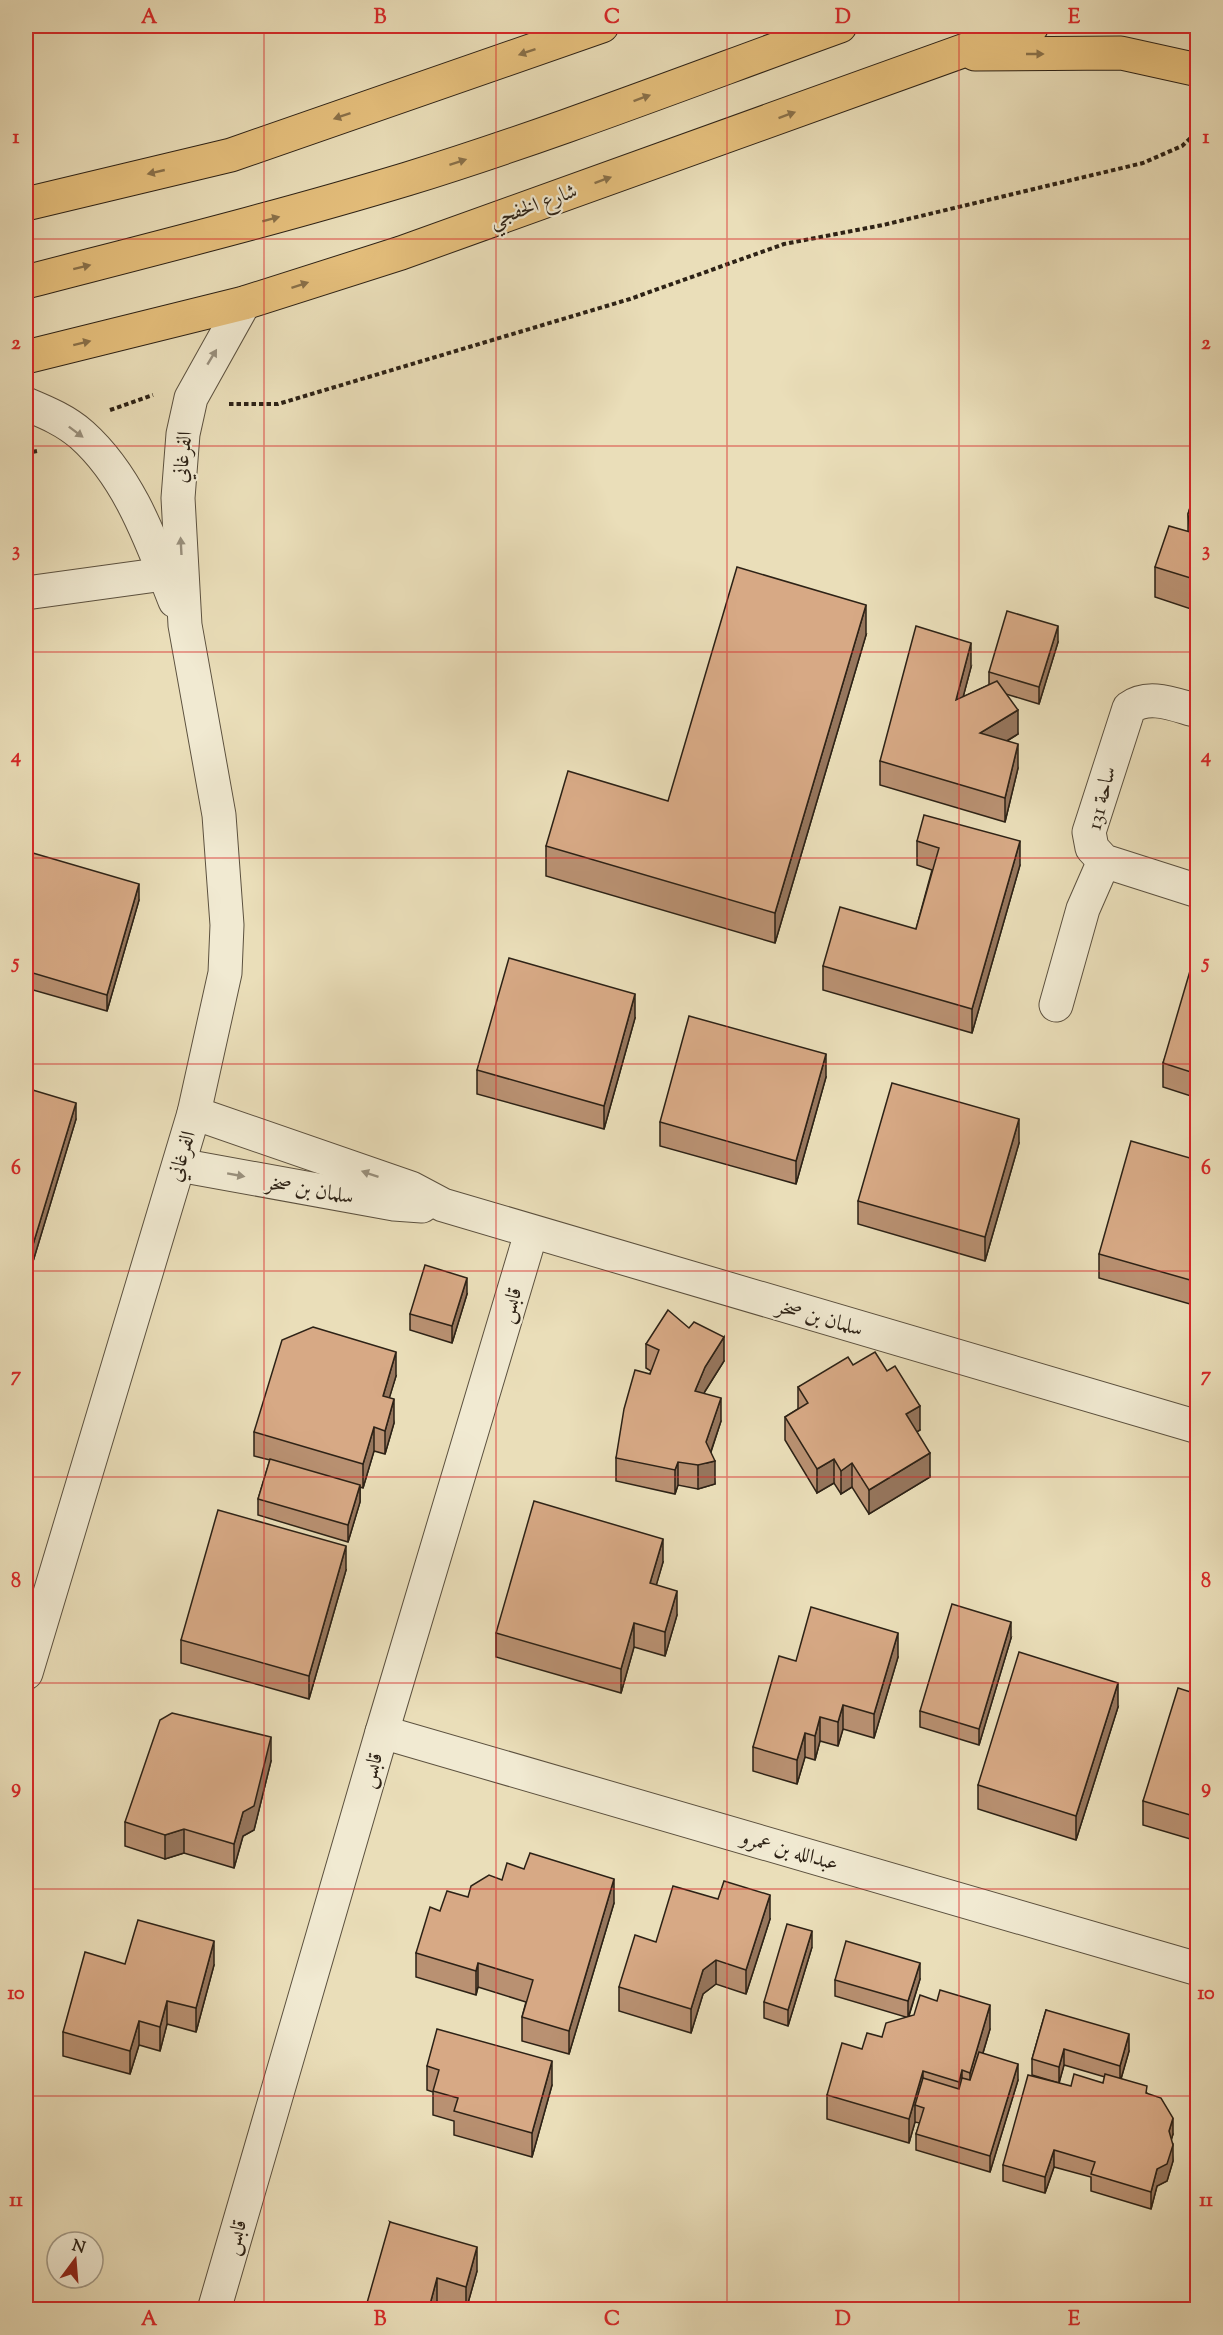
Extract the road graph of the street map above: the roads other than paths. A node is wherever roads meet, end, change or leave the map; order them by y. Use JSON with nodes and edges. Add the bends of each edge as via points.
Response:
{"nodes":[{"id":1,"x":602,"y":26,"type":"edge"},
{"id":2,"x":840,"y":26,"type":"edge"},
{"id":3,"x":1032,"y":26,"type":"edge"},
{"id":4,"x":956,"y":54,"type":"junction"},
{"id":5,"x":1197,"y":70,"type":"edge"},
{"id":6,"x":26,"y":204,"type":"edge"},
{"id":7,"x":26,"y":282,"type":"edge"},
{"id":8,"x":244,"y":303,"type":"junction"},
{"id":9,"x":26,"y":357,"type":"edge"},
{"id":10,"x":26,"y":404,"type":"edge"},
{"id":11,"x":164,"y":574,"type":"junction"},
{"id":12,"x":26,"y":593,"type":"edge"},
{"id":13,"x":185,"y":625,"type":"junction"},
{"id":14,"x":1197,"y":711,"type":"edge"},
{"id":15,"x":1104,"y":861,"type":"junction"},
{"id":16,"x":1197,"y":891,"type":"edge"},
{"id":17,"x":1056,"y":1005,"type":"dead end"},
{"id":18,"x":194,"y":1113,"type":"junction"},
{"id":19,"x":178,"y":1165,"type":"junction"},
{"id":20,"x":443,"y":1205,"type":"junction"},
{"id":21,"x":531,"y":1233,"type":"junction"},
{"id":22,"x":1197,"y":1427,"type":"edge"},
{"id":23,"x":26,"y":1673,"type":"edge"},
{"id":24,"x":382,"y":1732,"type":"junction"},
{"id":25,"x":1197,"y":1969,"type":"edge"},
{"id":26,"x":214,"y":2310,"type":"edge"}],
"edges":[{"from":1,"to":6,"type":"highway","one_way":true,"via":[[231,154]]},
{"from":7,"to":2,"type":"highway","one_way":true,"via":[[272,219],[409,178],[546,133]]},
{"from":3,"to":4,"type":"highway","name":"شارع الخفجي"},
{"from":4,"to":5,"type":"highway","one_way":true,"via":[[1121,53]]},
{"from":8,"to":4,"type":"highway","name":"شارع الخفجي","one_way":true,"via":[[400,253]]},
{"from":9,"to":8,"type":"highway","name":"شارع الخفجي","one_way":true},
{"from":13,"to":8,"type":"street","name":"الفرغاني","one_way":true,"via":[[178,498],[183,434],[191,398]]},
{"from":10,"to":11,"type":"street","name":"الفرغاني","one_way":true,"via":[[81,434],[109,463]]},
{"from":11,"to":12,"type":"street"},
{"from":11,"to":13,"type":"street","name":"الفرغاني"},
{"from":13,"to":18,"type":"street","name":"الفرغاني","via":[[219,815],[227,925],[225,973]]},
{"from":14,"to":15,"type":"street","name":"ساحة 131","via":[[1150,700],[1129,708],[1089,832],[1092,848]]},
{"from":15,"to":16,"type":"street","name":"ساحة 131"},
{"from":15,"to":17,"type":"street","via":[[1083,909]]},
{"from":18,"to":19,"type":"street","name":"الفرغاني"},
{"from":20,"to":18,"type":"street","name":"سلمان بن صخر","one_way":true,"via":[[411,1188]]},
{"from":19,"to":20,"type":"street","name":"سلمان بن صخر","one_way":true,"via":[[394,1204]]},
{"from":19,"to":23,"type":"street","name":"الفرغاني"},
{"from":20,"to":21,"type":"street","name":"سلمان بن صخر"},
{"from":21,"to":22,"type":"street","name":"سلمان بن صخر"},
{"from":21,"to":24,"type":"street","name":"قابس"},
{"from":24,"to":25,"type":"street","name":"عبدالله بن عمرو"},
{"from":24,"to":26,"type":"street","name":"قابس"}]}
